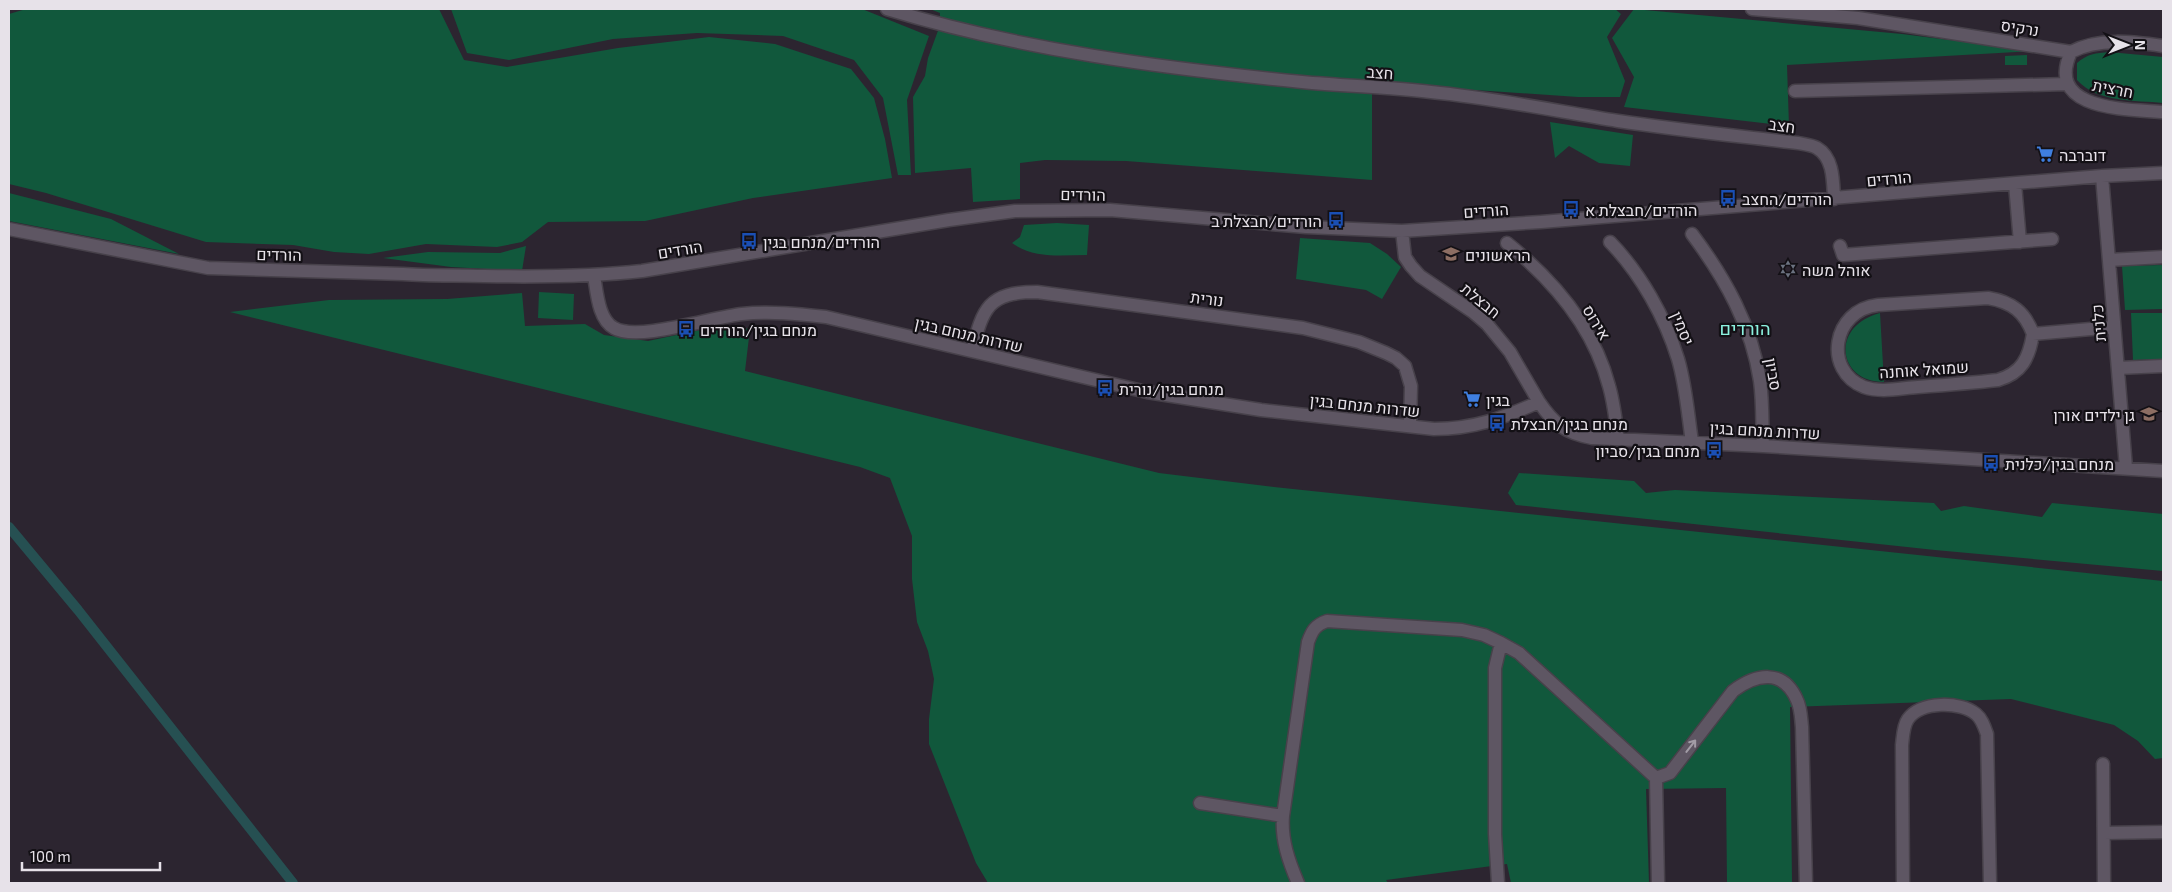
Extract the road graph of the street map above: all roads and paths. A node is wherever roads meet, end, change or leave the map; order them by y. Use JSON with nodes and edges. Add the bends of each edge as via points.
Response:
{"nodes":[{"id":1,"x":887,"y":9,"type":"edge"},
{"id":2,"x":1752,"y":9,"type":"edge"},
{"id":3,"x":2163,"y":46,"type":"edge"},
{"id":4,"x":2071,"y":52,"type":"junction"},
{"id":5,"x":2067,"y":84,"type":"junction"},
{"id":6,"x":1795,"y":91,"type":"dead end"},
{"id":7,"x":2163,"y":112,"type":"edge"},
{"id":8,"x":2163,"y":173,"type":"edge"},
{"id":9,"x":2102,"y":176,"type":"junction"},
{"id":10,"x":2015,"y":184,"type":"junction"},
{"id":11,"x":1834,"y":199,"type":"junction"},
{"id":12,"x":9,"y":229,"type":"edge"},
{"id":13,"x":1402,"y":231,"type":"junction"},
{"id":14,"x":1692,"y":234,"type":"dead end"},
{"id":15,"x":2052,"y":239,"type":"dead end"},
{"id":16,"x":1610,"y":242,"type":"dead end"},
{"id":17,"x":2020,"y":242,"type":"junction"},
{"id":18,"x":1507,"y":243,"type":"dead end"},
{"id":19,"x":1840,"y":246,"type":"dead end"},
{"id":20,"x":2163,"y":257,"type":"edge"},
{"id":21,"x":2109,"y":260,"type":"junction"},
{"id":22,"x":594,"y":276,"type":"junction"},
{"id":23,"x":2114,"y":327,"type":"junction"},
{"id":24,"x":2033,"y":334,"type":"junction"},
{"id":25,"x":972,"y":351,"type":"junction"},
{"id":26,"x":2163,"y":366,"type":"edge"},
{"id":27,"x":2118,"y":368,"type":"junction"},
{"id":28,"x":1539,"y":402,"type":"junction"},
{"id":29,"x":1410,"y":426,"type":"junction"},
{"id":30,"x":1618,"y":439,"type":"junction"},
{"id":31,"x":1692,"y":442,"type":"junction"},
{"id":32,"x":1763,"y":446,"type":"junction"},
{"id":33,"x":2126,"y":468,"type":"junction"},
{"id":34,"x":2163,"y":472,"type":"edge"},
{"id":35,"x":1501,"y":643,"type":"junction"},
{"id":36,"x":2103,"y":764,"type":"dead end"},
{"id":37,"x":1656,"y":778,"type":"junction"},
{"id":38,"x":1200,"y":804,"type":"dead end"},
{"id":39,"x":1283,"y":816,"type":"junction"},
{"id":40,"x":2163,"y":832,"type":"edge"},
{"id":41,"x":2104,"y":833,"type":"junction"},
{"id":42,"x":1298,"y":883,"type":"edge"},
{"id":43,"x":1498,"y":883,"type":"edge"},
{"id":44,"x":1658,"y":883,"type":"edge"},
{"id":45,"x":1806,"y":883,"type":"edge"},
{"id":46,"x":1903,"y":883,"type":"edge"},
{"id":47,"x":1990,"y":883,"type":"edge"},
{"id":48,"x":2104,"y":883,"type":"edge"}],
"edges":[{"from":1,"to":11,"type":"street","name":"חצב","via":[[1003,39],[1149,64],[1302,82],[1429,91],[1619,121],[1798,143],[1817,147],[1824,154],[1832,172]]},
{"from":2,"to":4,"type":"street","name":"נרקיס","via":[[1858,18]]},
{"from":3,"to":4,"type":"street","name":"נרקיס","via":[[2099,43]]},
{"from":4,"to":5,"type":"street","via":[[2066,63]]},
{"from":5,"to":6,"type":"street"},
{"from":5,"to":7,"type":"street","name":"חרצית","via":[[2082,99],[2092,103]]},
{"from":8,"to":9,"type":"street","name":"הורדים"},
{"from":9,"to":10,"type":"street","name":"הורדים"},
{"from":9,"to":21,"type":"street","name":"כלנית"},
{"from":10,"to":11,"type":"street","name":"הורדים"},
{"from":10,"to":17,"type":"street"},
{"from":11,"to":13,"type":"street","name":"הורדים"},
{"from":12,"to":22,"type":"street","name":"הורדים","via":[[208,268],[434,277]]},
{"from":13,"to":22,"type":"street","name":"הורדים","via":[[1306,228],[1110,210],[1030,210]]},
{"from":13,"to":28,"type":"street","name":"חבצלת","via":[[1405,256],[1411,266],[1492,330],[1510,352]]},
{"from":14,"to":32,"type":"street","name":"סביון","via":[[1719,273],[1743,318],[1760,380]]},
{"from":15,"to":17,"type":"street"},
{"from":16,"to":31,"type":"street","name":"יסמין","via":[[1650,295],[1670,337],[1684,383]]},
{"from":17,"to":19,"type":"street","via":[[1842,255]]},
{"from":18,"to":30,"type":"street","name":"אירוס","via":[[1551,284],[1592,342],[1610,386]]},
{"from":20,"to":21,"type":"street"},
{"from":21,"to":23,"type":"street","name":"כלנית"},
{"from":22,"to":25,"type":"street","name":"שדרות מנחם בגין","via":[[606,320],[613,328],[623,331],[652,331],[742,314],[780,313],[826,317]]},
{"from":23,"to":24,"type":"street"},
{"from":23,"to":27,"type":"street","name":"כלנית"},
{"from":24,"to":24,"type":"street","name":"שמואל אוחנה","via":[[2020,311],[2001,300],[1988,298],[1866,307],[1848,319],[1838,341],[1840,362],[1855,382],[1874,390],[1884,390],[1998,380],[2011,376],[2026,360]]},
{"from":25,"to":29,"type":"street","name":"שדרות מנחם בגין","via":[[1147,392],[1261,410]]},
{"from":25,"to":29,"type":"street","name":"נורית","via":[[988,307],[1006,295],[1019,292],[1303,328],[1360,342],[1396,358],[1405,366],[1411,386]]},
{"from":26,"to":27,"type":"street"},
{"from":27,"to":33,"type":"street","name":"כלנית"},
{"from":28,"to":29,"type":"street","name":"שדרות מנחם בגין","via":[[1486,424],[1470,427],[1434,429]]},
{"from":28,"to":30,"type":"street","name":"שדרות מנחם בגין","via":[[1559,426],[1574,434]]},
{"from":30,"to":31,"type":"street","name":"שדרות מנחם בגין"},
{"from":31,"to":32,"type":"street","name":"שדרות מנחם בגין"},
{"from":32,"to":33,"type":"street","name":"שדרות מנחם בגין"},
{"from":33,"to":34,"type":"street","name":"שדרות מנחם בגין"},
{"from":35,"to":37,"type":"street","via":[[1519,653]]},
{"from":35,"to":39,"type":"street","via":[[1462,630],[1326,621],[1318,624],[1308,642]]},
{"from":35,"to":43,"type":"street","via":[[1495,668]]},
{"from":36,"to":41,"type":"street"},
{"from":37,"to":44,"type":"street"},
{"from":37,"to":45,"type":"street","one_way":true,"via":[[1670,773],[1733,692],[1754,678],[1777,679],[1788,685],[1798,702],[1802,727]]},
{"from":38,"to":39,"type":"street"},
{"from":39,"to":42,"type":"street","via":[[1285,848]]},
{"from":40,"to":41,"type":"street"},
{"from":41,"to":48,"type":"street"},
{"from":46,"to":47,"type":"street","via":[[1902,745],[1906,721],[1921,709],[1957,706],[1976,714],[1987,734]]}]}
